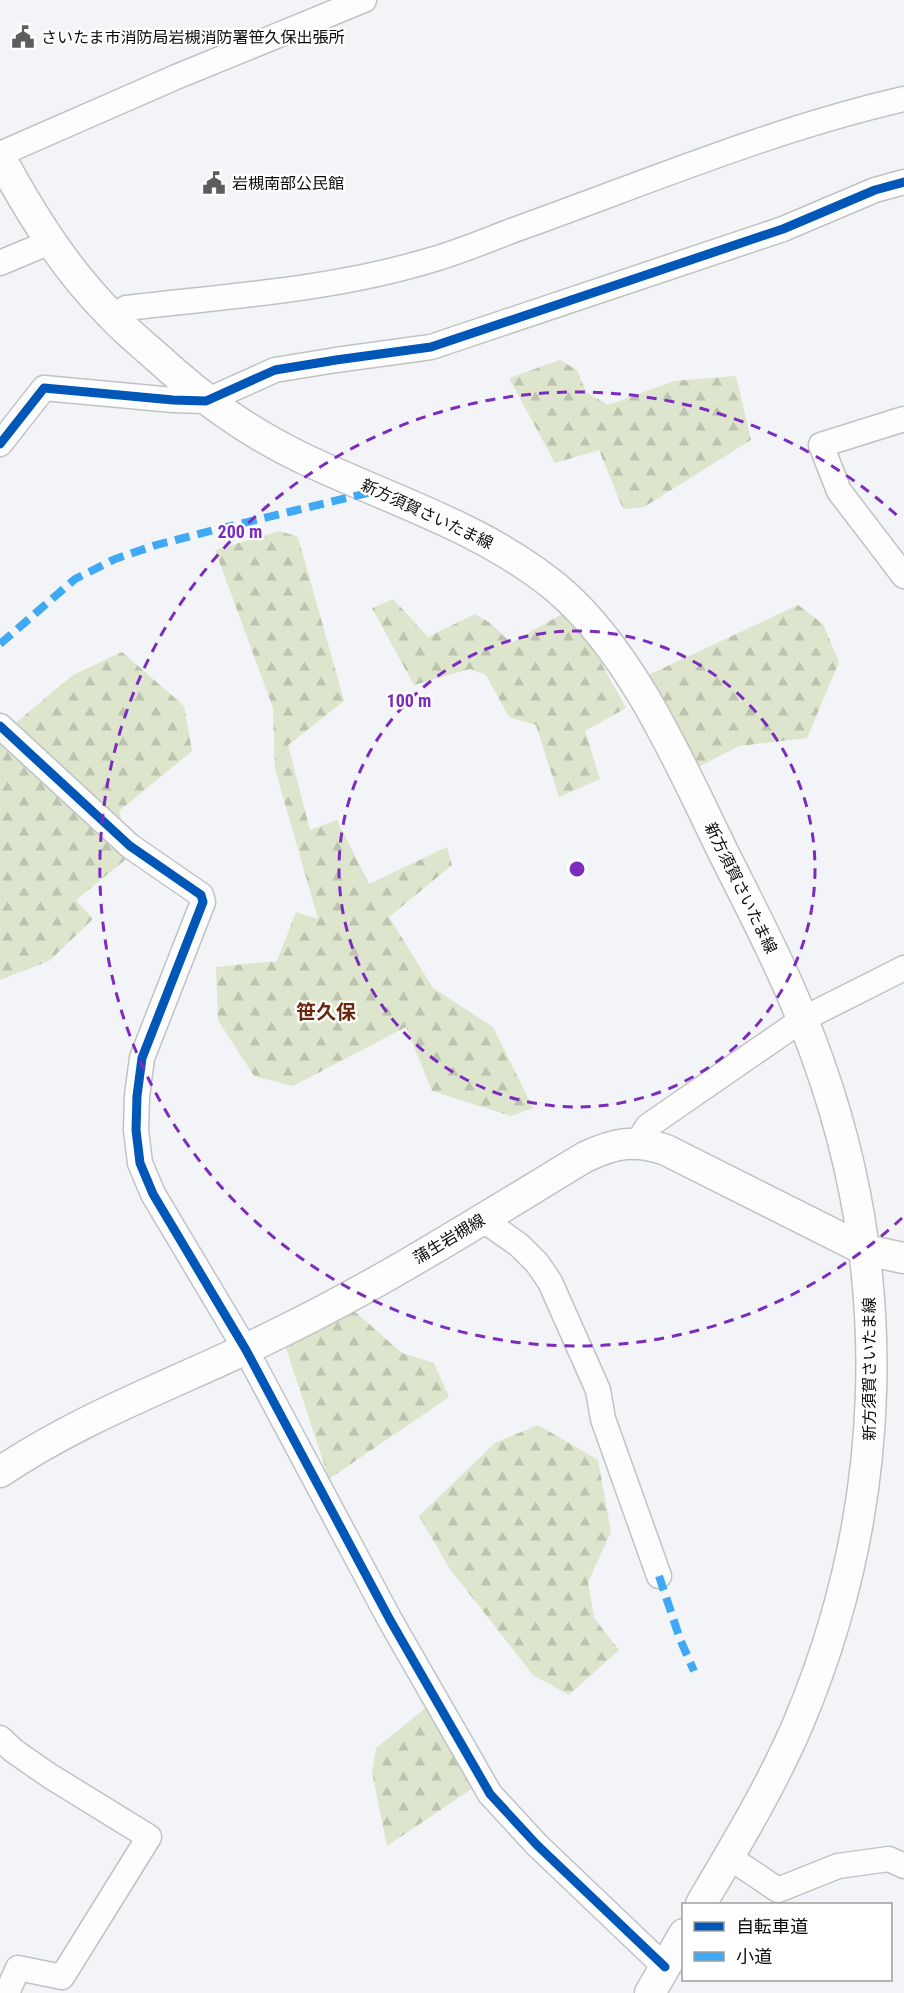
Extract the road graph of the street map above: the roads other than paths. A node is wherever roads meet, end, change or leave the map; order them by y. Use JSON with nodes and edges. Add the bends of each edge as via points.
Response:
{"nodes":[{"id":1,"x":364,"y":0,"type":"edge"},
{"id":2,"x":904,"y":99,"type":"edge"},
{"id":3,"x":0,"y":156,"type":"edge"},
{"id":4,"x":904,"y":182,"type":"edge"},
{"id":5,"x":50,"y":242,"type":"junction"},
{"id":6,"x":0,"y":262,"type":"edge"},
{"id":7,"x":113,"y":317,"type":"junction"},
{"id":8,"x":206,"y":401,"type":"junction"},
{"id":9,"x":904,"y":419,"type":"edge"},
{"id":10,"x":0,"y":444,"type":"edge"},
{"id":11,"x":904,"y":576,"type":"edge"},
{"id":12,"x":0,"y":726,"type":"edge"},
{"id":13,"x":904,"y":968,"type":"edge"},
{"id":14,"x":803,"y":1019,"type":"junction"},
{"id":15,"x":637,"y":1143,"type":"junction"},
{"id":16,"x":482,"y":1219,"type":"junction"},
{"id":17,"x":865,"y":1250,"type":"junction"},
{"id":18,"x":904,"y":1257,"type":"edge"},
{"id":19,"x":246,"y":1350,"type":"junction"},
{"id":20,"x":0,"y":1472,"type":"edge"},
{"id":21,"x":659,"y":1576,"type":"dead end"},
{"id":22,"x":0,"y":1738,"type":"edge"},
{"id":23,"x":729,"y":1857,"type":"junction"},
{"id":24,"x":904,"y":1866,"type":"edge"},
{"id":25,"x":702,"y":1903,"type":"edge"},
{"id":26,"x":682,"y":1938,"type":"edge"},
{"id":27,"x":665,"y":1967,"type":"junction"},
{"id":28,"x":7,"y":1993,"type":"edge"},
{"id":29,"x":650,"y":1993,"type":"edge"}],
"edges":[{"from":1,"to":3,"type":"street","via":[[176,77]]},
{"from":2,"to":7,"type":"street","via":[[732,150],[432,260],[358,279],[126,308]]},
{"from":3,"to":5,"type":"main road","name":"新方須賀さいたま線"},
{"from":4,"to":8,"type":"street","via":[[875,190],[783,229],[431,347],[275,370]]},
{"from":5,"to":6,"type":"street"},
{"from":5,"to":7,"type":"main road","name":"新方須賀さいたま線"},
{"from":7,"to":8,"type":"main road","name":"新方須賀さいたま線"},
{"from":8,"to":10,"type":"street","via":[[44,388]]},
{"from":8,"to":14,"type":"main road","name":"新方須賀さいたま線","via":[[299,456],[502,549],[563,594],[619,658],[668,741]]},
{"from":9,"to":11,"type":"street","via":[[821,445],[838,491]]},
{"from":12,"to":19,"type":"street","via":[[130,846],[201,895],[203,902],[142,1058],[136,1130],[140,1163],[153,1194]]},
{"from":13,"to":14,"type":"street"},
{"from":14,"to":15,"type":"street","via":[[648,1126]]},
{"from":14,"to":17,"type":"main road","name":"新方須賀さいたま線","via":[[846,1150]]},
{"from":15,"to":16,"type":"main road","name":"蒲生岩槻線","via":[[613,1146],[585,1157]]},
{"from":15,"to":17,"type":"main road","name":"蒲生岩槻線","via":[[666,1150]]},
{"from":16,"to":19,"type":"main road","name":"蒲生岩槻線","via":[[336,1306]]},
{"from":16,"to":21,"type":"street","via":[[519,1245],[550,1282],[598,1390],[603,1419]]},
{"from":17,"to":18,"type":"main road","name":"蒲生岩槻線"},
{"from":17,"to":23,"type":"main road","name":"新方須賀さいたま線","via":[[872,1331],[870,1422],[848,1575],[834,1627],[796,1727]]},
{"from":19,"to":20,"type":"main road","name":"蒲生岩槻線","via":[[81,1424]]},
{"from":19,"to":27,"type":"street","via":[[390,1620],[490,1794],[537,1845]]},
{"from":22,"to":28,"type":"street","via":[[41,1770],[149,1837],[62,1977],[18,1968]]},
{"from":23,"to":24,"type":"street","via":[[778,1890],[838,1866],[890,1859]]},
{"from":23,"to":25,"type":"main road","name":"新方須賀さいたま線"},
{"from":26,"to":27,"type":"main road"},
{"from":27,"to":29,"type":"main road"}]}
